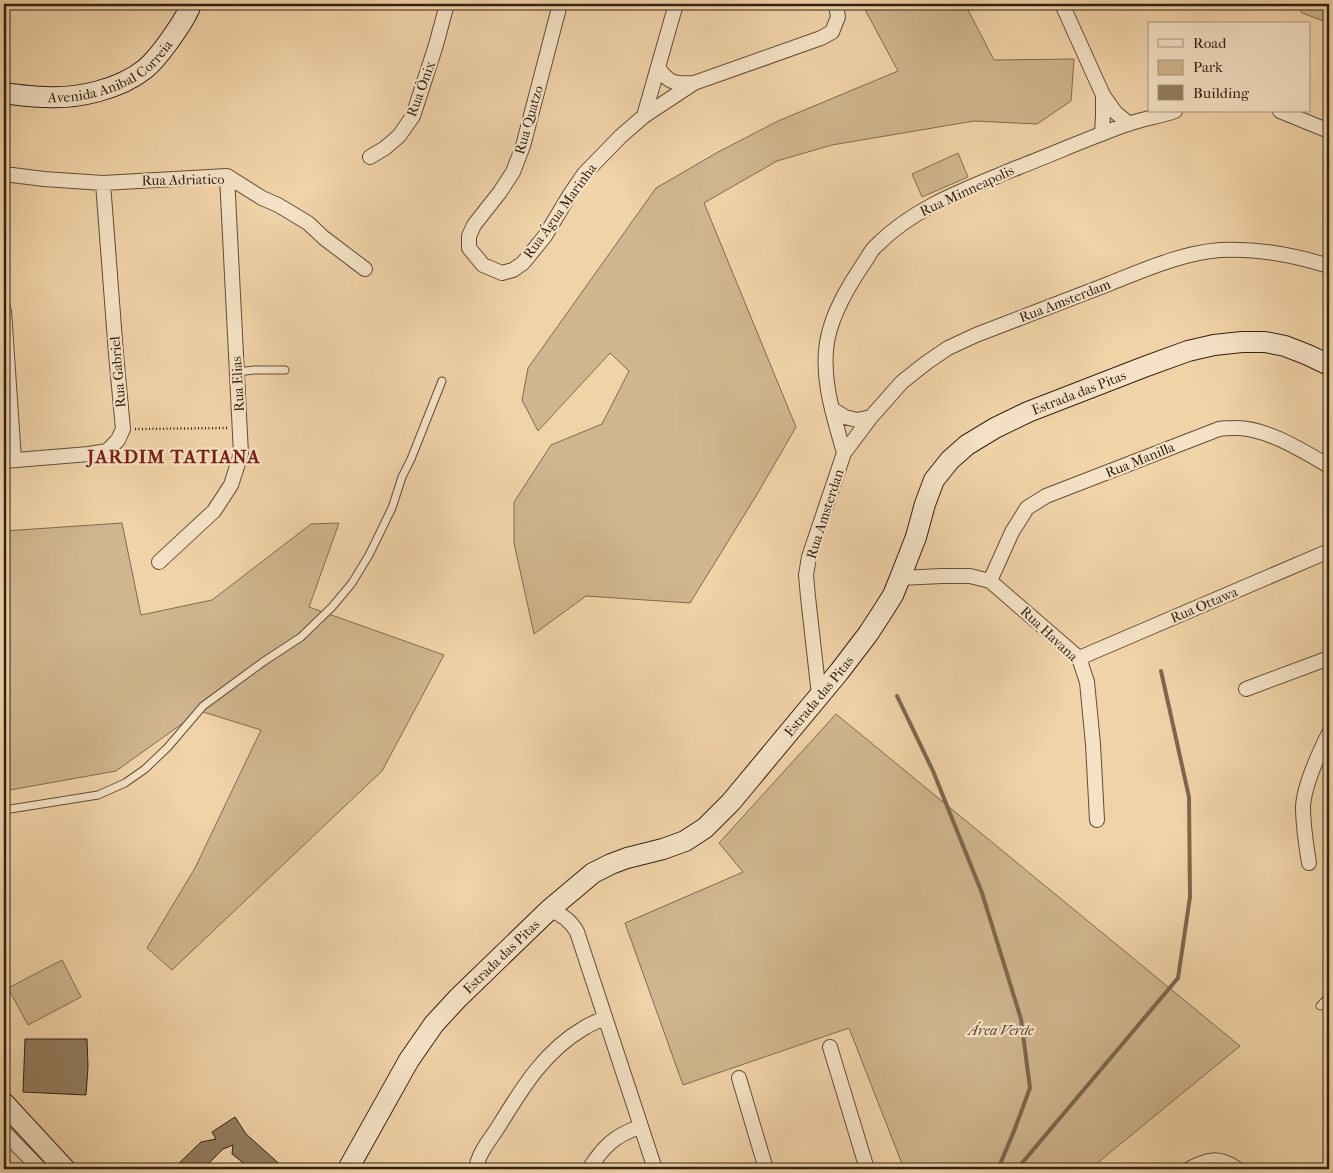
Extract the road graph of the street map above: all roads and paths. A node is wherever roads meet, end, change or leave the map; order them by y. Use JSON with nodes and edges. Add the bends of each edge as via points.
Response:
{"nodes":[{"id":1,"x":191,"y":4,"type":"edge"},
{"id":2,"x":447,"y":4,"type":"edge"},
{"id":3,"x":560,"y":4,"type":"edge"},
{"id":4,"x":676,"y":4,"type":"edge"},
{"id":5,"x":836,"y":4,"type":"edge"},
{"id":6,"x":1062,"y":4,"type":"edge"},
{"id":7,"x":658,"y":67,"type":"junction"},
{"id":8,"x":694,"y":83,"type":"junction"},
{"id":9,"x":4,"y":93,"type":"edge"},
{"id":10,"x":1103,"y":95,"type":"junction"},
{"id":11,"x":1172,"y":112,"type":"edge"},
{"id":12,"x":1282,"y":112,"type":"edge"},
{"id":13,"x":644,"y":116,"type":"junction"},
{"id":14,"x":1130,"y":124,"type":"junction"},
{"id":15,"x":1329,"y":131,"type":"edge"},
{"id":16,"x":1102,"y":134,"type":"junction"},
{"id":17,"x":370,"y":156,"type":"dead end"},
{"id":18,"x":4,"y":174,"type":"edge"},
{"id":19,"x":227,"y":176,"type":"junction"},
{"id":20,"x":103,"y":183,"type":"junction"},
{"id":21,"x":474,"y":225,"type":"joint"},
{"id":22,"x":1329,"y":266,"type":"edge"},
{"id":23,"x":364,"y":269,"type":"dead end"},
{"id":24,"x":4,"y":311,"type":"edge"},
{"id":25,"x":1329,"y":365,"type":"edge"},
{"id":26,"x":285,"y":370,"type":"dead end"},
{"id":27,"x":237,"y":372,"type":"junction"},
{"id":28,"x":442,"y":381,"type":"dead end"},
{"id":29,"x":832,"y":410,"type":"junction"},
{"id":30,"x":871,"y":417,"type":"junction"},
{"id":31,"x":240,"y":428,"type":"junction"},
{"id":32,"x":123,"y":429,"type":"junction"},
{"id":33,"x":844,"y":454,"type":"junction"},
{"id":34,"x":9,"y":460,"type":"edge"},
{"id":35,"x":1329,"y":466,"type":"edge"},
{"id":36,"x":1329,"y":552,"type":"edge"},
{"id":37,"x":159,"y":562,"type":"dead end"},
{"id":38,"x":900,"y":578,"type":"junction"},
{"id":39,"x":990,"y":580,"type":"junction"},
{"id":40,"x":1079,"y":658,"type":"junction"},
{"id":41,"x":1329,"y":658,"type":"edge"},
{"id":42,"x":1246,"y":689,"type":"dead end"},
{"id":43,"x":820,"y":695,"type":"junction"},
{"id":44,"x":1329,"y":733,"type":"edge"},
{"id":45,"x":4,"y":810,"type":"edge"},
{"id":46,"x":1097,"y":820,"type":"dead end"},
{"id":47,"x":1309,"y":863,"type":"dead end"},
{"id":48,"x":549,"y":910,"type":"junction"},
{"id":49,"x":1329,"y":996,"type":"edge"},
{"id":50,"x":1320,"y":1006,"type":"dead end"},
{"id":51,"x":605,"y":1018,"type":"junction"},
{"id":52,"x":830,"y":1048,"type":"dead end"},
{"id":53,"x":739,"y":1078,"type":"dead end"},
{"id":54,"x":4,"y":1103,"type":"edge"},
{"id":55,"x":640,"y":1126,"type":"junction"},
{"id":56,"x":4,"y":1132,"type":"edge"},
{"id":57,"x":40,"y":1169,"type":"edge"},
{"id":58,"x":65,"y":1169,"type":"edge"},
{"id":59,"x":226,"y":1169,"type":"edge"},
{"id":60,"x":233,"y":1169,"type":"edge"},
{"id":61,"x":348,"y":1169,"type":"edge"},
{"id":62,"x":476,"y":1169,"type":"edge"},
{"id":63,"x":590,"y":1169,"type":"edge"},
{"id":64,"x":654,"y":1169,"type":"edge"},
{"id":65,"x":766,"y":1169,"type":"edge"},
{"id":66,"x":866,"y":1169,"type":"edge"},
{"id":67,"x":1189,"y":1169,"type":"edge"},
{"id":68,"x":1238,"y":1169,"type":"edge"}],
"edges":[{"from":1,"to":9,"type":"main road","name":"Avenida Anibal Correia","via":[[188,14],[159,55],[127,81],[91,93],[62,97]]},
{"from":2,"to":17,"type":"street","name":"Rua Ônix","via":[[413,116],[400,136]]},
{"from":3,"to":21,"type":"street","name":"Rua Quatzo","via":[[523,146],[513,172]]},
{"from":4,"to":7,"type":"street"},
{"from":5,"to":8,"type":"street","name":"Rua Água Marinha","via":[[838,17],[832,32]]},
{"from":6,"to":10,"type":"street"},
{"from":7,"to":8,"type":"street","via":[[673,82]]},
{"from":7,"to":13,"type":"street"},
{"from":8,"to":13,"type":"street","name":"Rua Água Marinha"},
{"from":10,"to":14,"type":"street","via":[[1115,112]]},
{"from":10,"to":16,"type":"street"},
{"from":11,"to":14,"type":"street","name":"Rua Minneapolis"},
{"from":12,"to":15,"type":"street"},
{"from":13,"to":21,"type":"street","name":"Rua Água Marinha","via":[[584,174],[545,236],[513,270],[502,273],[483,265],[469,248],[469,236]]},
{"from":14,"to":16,"type":"street","name":"Rua Minneapolis"},
{"from":16,"to":29,"type":"street","name":"Rua Minneapolis","via":[[925,208],[875,246],[846,294],[827,342],[826,382]]},
{"from":18,"to":20,"type":"street","name":"Rua Adriatico"},
{"from":19,"to":20,"type":"street","name":"Rua Adriatico"},
{"from":19,"to":23,"type":"street","name":"Rua Adriatico","via":[[308,223]]},
{"from":19,"to":27,"type":"street","name":"Rua Elias"},
{"from":20,"to":32,"type":"street","name":"Rua Gabriel"},
{"from":22,"to":30,"type":"street","name":"Rua Amsterdam","via":[[1275,253],[1220,250],[1153,267],[948,348],[902,382]]},
{"from":24,"to":34,"type":"street"},
{"from":25,"to":38,"type":"main road","name":"Estrada das Pitas","via":[[1285,346],[1265,342],[1214,345],[1144,367],[994,428],[967,445],[934,480]]},
{"from":26,"to":27,"type":"lane"},
{"from":27,"to":31,"type":"street","name":"Rua Elias"},
{"from":28,"to":45,"type":"lane","via":[[392,508],[369,555],[326,613],[301,637],[203,706],[168,747],[125,783],[98,794]]},
{"from":29,"to":30,"type":"street","via":[[857,420]]},
{"from":29,"to":33,"type":"street","name":"Rua Minneapolis"},
{"from":30,"to":33,"type":"street","name":"Rua Amsterdam"},
{"from":31,"to":32,"type":"path"},
{"from":31,"to":37,"type":"street","name":"Rua Elias","via":[[241,454],[231,485],[214,511]]},
{"from":32,"to":34,"type":"street","via":[[107,451]]},
{"from":33,"to":43,"type":"street","name":"Rua Amsterdan","via":[[809,557],[806,576]]},
{"from":35,"to":39,"type":"street","name":"Rua Manilla","via":[[1295,446],[1256,430],[1219,429],[1046,496],[1028,508],[1012,532]]},
{"from":36,"to":40,"type":"street","name":"Rua Ottawa"},
{"from":38,"to":39,"type":"street","via":[[970,576]]},
{"from":38,"to":43,"type":"main road","name":"Estrada das Pitas","via":[[868,634]]},
{"from":39,"to":40,"type":"street","name":"Rua Havana"},
{"from":40,"to":46,"type":"street","name":"Rua Havana","via":[[1087,682]]},
{"from":41,"to":42,"type":"street"},
{"from":43,"to":48,"type":"main road","name":"Estrada das Pitas","via":[[731,802],[705,828],[685,841],[611,864],[593,873]]},
{"from":44,"to":47,"type":"street","via":[[1316,760],[1303,806]]},
{"from":48,"to":51,"type":"street","via":[[565,917],[577,932]]},
{"from":48,"to":61,"type":"main road","name":"Estrada das Pitas","via":[[434,1024],[409,1060]]},
{"from":49,"to":50,"type":"lane"},
{"from":51,"to":55,"type":"street"},
{"from":51,"to":62,"type":"street","via":[[572,1036],[524,1085],[480,1155]]},
{"from":52,"to":66,"type":"street"},
{"from":53,"to":65,"type":"street"},
{"from":54,"to":58,"type":"main road"},
{"from":55,"to":63,"type":"street","via":[[614,1140],[599,1154]]},
{"from":55,"to":64,"type":"street"},
{"from":56,"to":57,"type":"street"},
{"from":59,"to":60,"type":"lane"},
{"from":67,"to":68,"type":"street","via":[[1213,1160]]}]}
